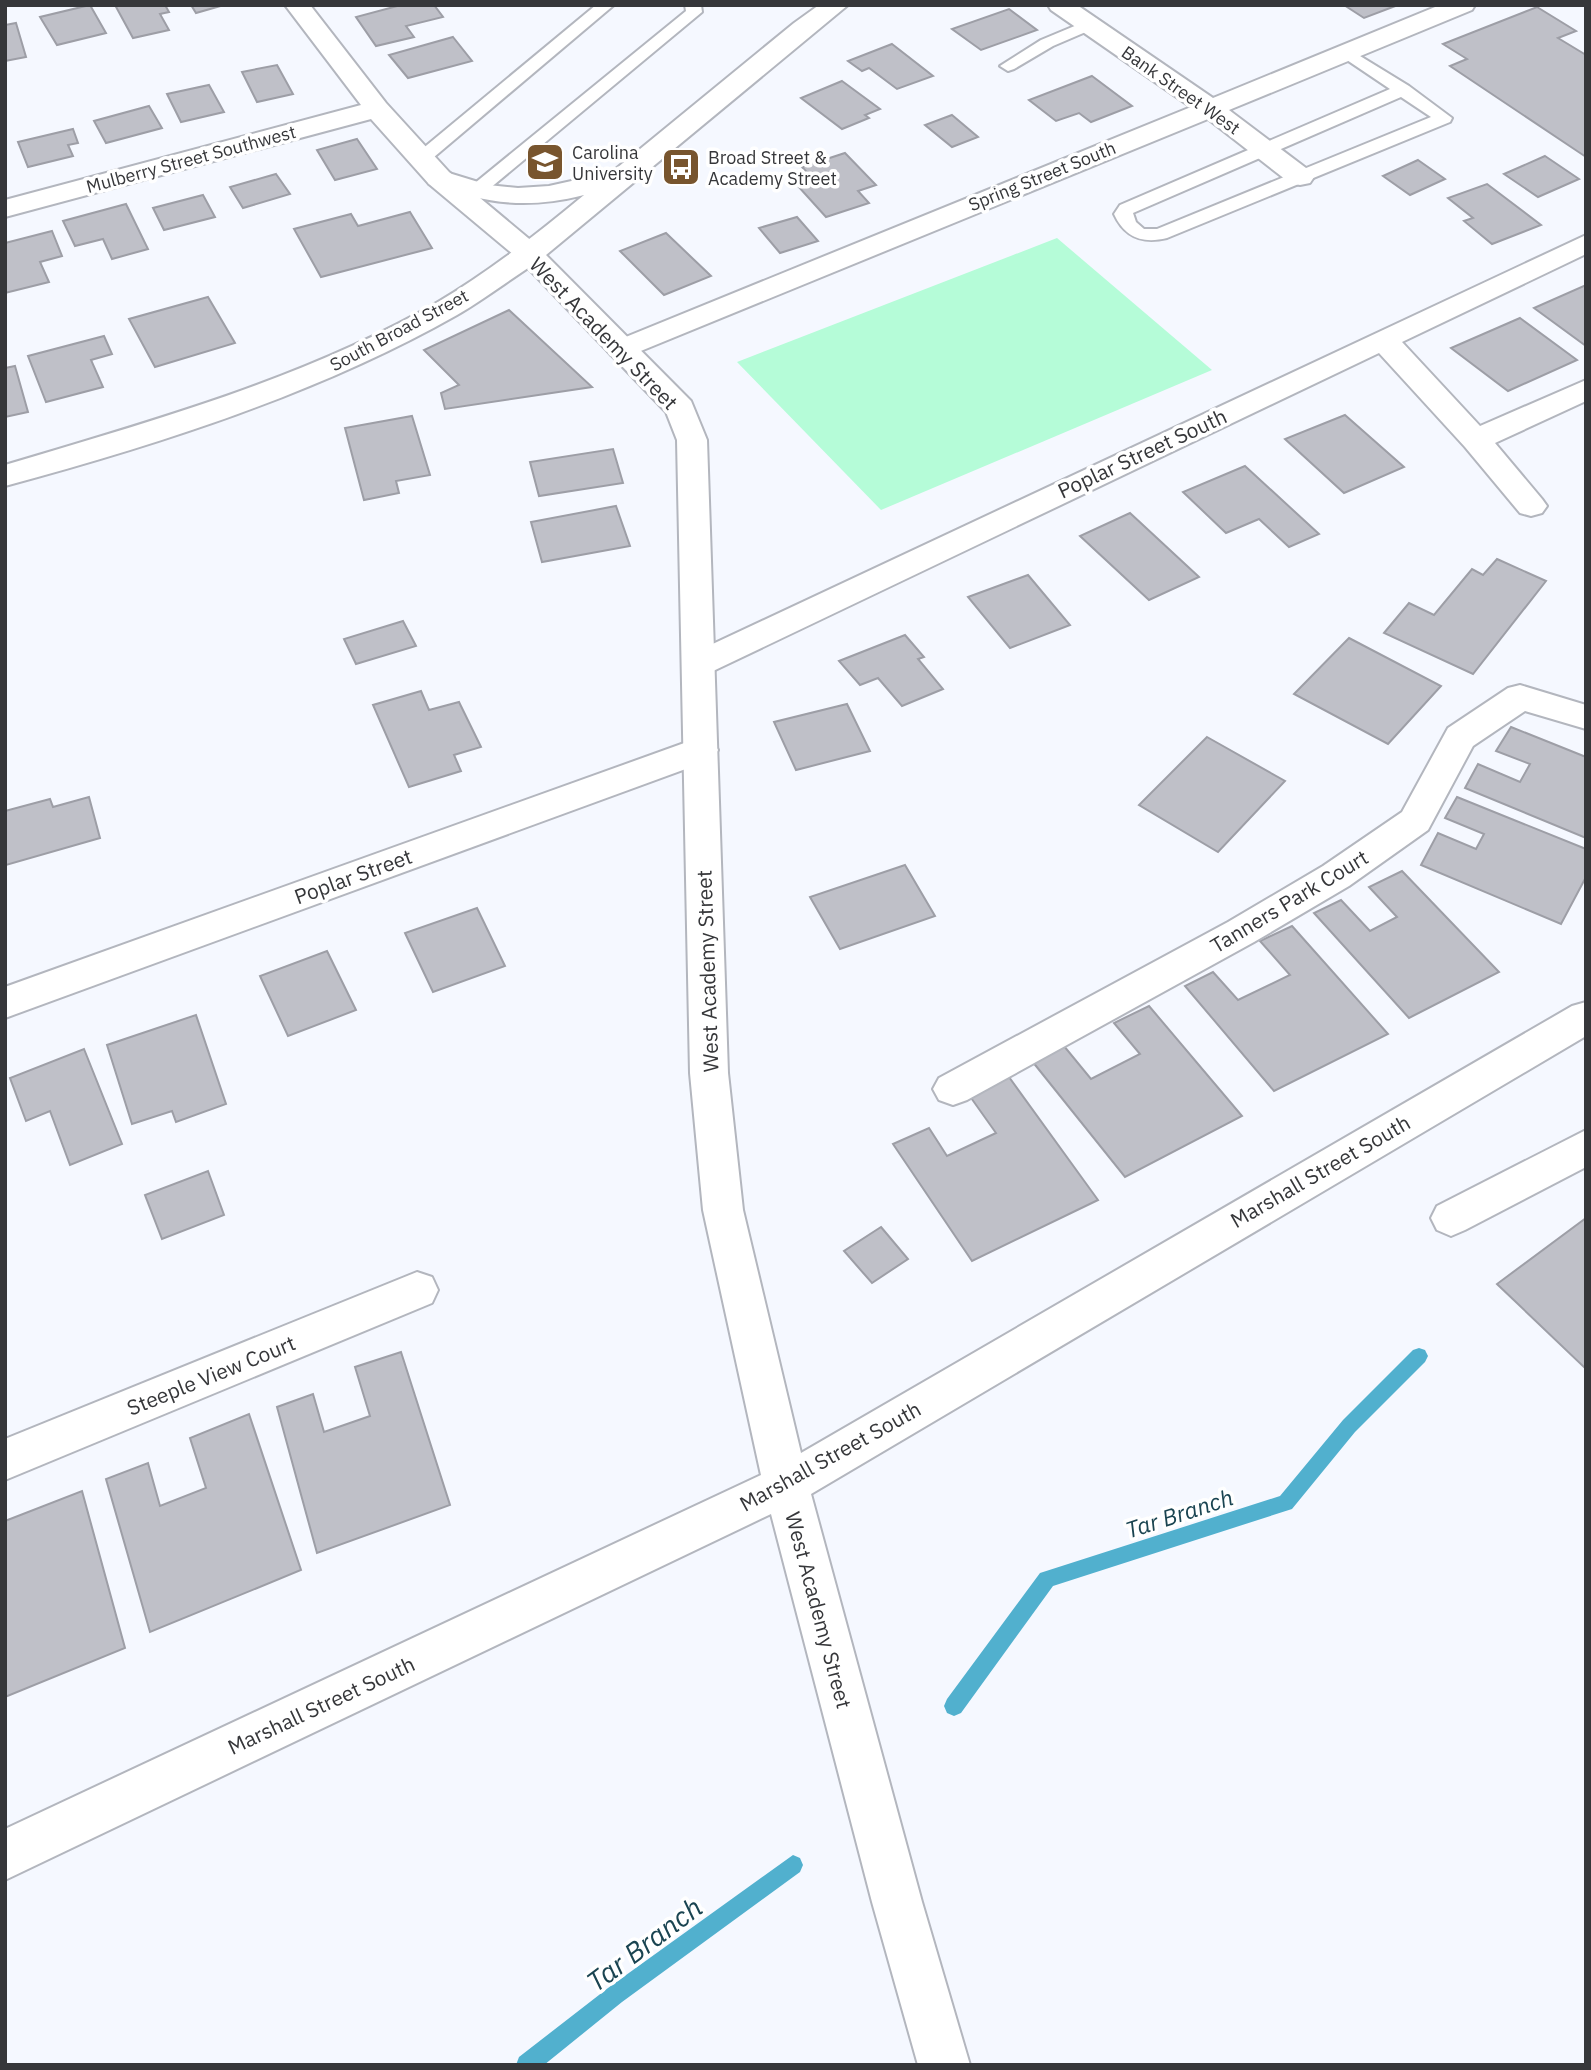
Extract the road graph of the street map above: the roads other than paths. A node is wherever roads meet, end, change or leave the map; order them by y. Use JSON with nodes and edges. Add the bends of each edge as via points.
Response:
{"nodes":[{"id":1,"x":297,"y":5,"type":"edge"},
{"id":2,"x":606,"y":5,"type":"edge"},
{"id":3,"x":693,"y":5,"type":"edge"},
{"id":4,"x":836,"y":5,"type":"edge"},
{"id":5,"x":1059,"y":5,"type":"edge"},
{"id":6,"x":1464,"y":5,"type":"edge"},
{"id":7,"x":1089,"y":25,"type":"junction"},
{"id":8,"x":1347,"y":53,"type":"junction"},
{"id":9,"x":1008,"y":66,"type":"dead end"},
{"id":10,"x":1403,"y":90,"type":"junction"},
{"id":11,"x":1210,"y":108,"type":"junction"},
{"id":12,"x":377,"y":109,"type":"junction"},
{"id":13,"x":1264,"y":150,"type":"junction"},
{"id":14,"x":430,"y":168,"type":"junction"},
{"id":15,"x":623,"y":176,"type":"junction"},
{"id":16,"x":1300,"y":177,"type":"junction"},
{"id":17,"x":471,"y":195,"type":"junction"},
{"id":18,"x":5,"y":209,"type":"edge"},
{"id":19,"x":1586,"y":243,"type":"edge"},
{"id":20,"x":530,"y":254,"type":"junction"},
{"id":21,"x":1383,"y":339,"type":"junction"},
{"id":22,"x":621,"y":349,"type":"junction"},
{"id":23,"x":1586,"y":389,"type":"edge"},
{"id":24,"x":1476,"y":440,"type":"junction"},
{"id":25,"x":5,"y":476,"type":"edge"},
{"id":26,"x":1531,"y":506,"type":"dead end"},
{"id":27,"x":699,"y":664,"type":"junction"},
{"id":28,"x":1586,"y":717,"type":"edge"},
{"id":29,"x":701,"y":750,"type":"junction"},
{"id":30,"x":5,"y":1003,"type":"edge"},
{"id":31,"x":1586,"y":1017,"type":"edge"},
{"id":32,"x":953,"y":1089,"type":"dead end"},
{"id":33,"x":1586,"y":1147,"type":"edge"},
{"id":34,"x":1451,"y":1218,"type":"dead end"},
{"id":35,"x":417,"y":1290,"type":"dead end"},
{"id":36,"x":5,"y":1460,"type":"edge"},
{"id":37,"x":786,"y":1485,"type":"junction"},
{"id":38,"x":5,"y":1855,"type":"edge"},
{"id":39,"x":944,"y":2065,"type":"edge"}],
"edges":[{"from":1,"to":12,"type":"street"},
{"from":2,"to":14,"type":"lane"},
{"from":3,"to":17,"type":"lane","via":[[694,12]]},
{"from":4,"to":15,"type":"street","name":"South Broad Street"},
{"from":5,"to":7,"type":"street","name":"Bank Street West"},
{"from":6,"to":8,"type":"street","name":"Spring Street South"},
{"from":7,"to":9,"type":"lane"},
{"from":7,"to":11,"type":"street","name":"Bank Street West"},
{"from":8,"to":10,"type":"lane"},
{"from":8,"to":11,"type":"street","name":"Spring Street South"},
{"from":10,"to":13,"type":"lane"},
{"from":10,"to":16,"type":"lane","via":[[1444,118]]},
{"from":11,"to":13,"type":"street","name":"Bank Street West"},
{"from":11,"to":22,"type":"street","name":"Spring Street South"},
{"from":12,"to":14,"type":"street"},
{"from":12,"to":18,"type":"street","name":"Mulberry Street Southwest"},
{"from":13,"to":16,"type":"street","name":"Bank Street West"},
{"from":13,"to":16,"type":"lane","via":[[1126,209],[1127,225],[1147,237],[1161,234]]},
{"from":14,"to":17,"type":"street"},
{"from":15,"to":17,"type":"street","via":[[539,196]]},
{"from":15,"to":20,"type":"street","name":"South Broad Street"},
{"from":17,"to":20,"type":"street","name":"West Academy Street"},
{"from":19,"to":21,"type":"street","name":"Poplar Street South"},
{"from":20,"to":22,"type":"street","name":"West Academy Street"},
{"from":20,"to":25,"type":"street","name":"South Broad Street","via":[[448,308],[308,376],[210,413]]},
{"from":21,"to":24,"type":"street"},
{"from":21,"to":27,"type":"street","name":"Poplar Street South"},
{"from":22,"to":27,"type":"street","name":"West Academy Street","via":[[680,408],[692,440]]},
{"from":23,"to":24,"type":"street"},
{"from":24,"to":26,"type":"street"},
{"from":27,"to":29,"type":"street","name":"West Academy Street"},
{"from":28,"to":32,"type":"street","name":"Tanners Park Court","via":[[1520,697],[1461,737],[1415,821],[1336,876]]},
{"from":29,"to":30,"type":"street","name":"Poplar Street"},
{"from":29,"to":37,"type":"street","name":"West Academy Street","via":[[709,1073],[723,1210]]},
{"from":31,"to":37,"type":"street","name":"Marshall Street South"},
{"from":33,"to":34,"type":"street"},
{"from":35,"to":36,"type":"street","name":"Steeple View Court"},
{"from":37,"to":38,"type":"street","name":"Marshall Street South"},
{"from":37,"to":39,"type":"street","name":"West Academy Street"}]}
